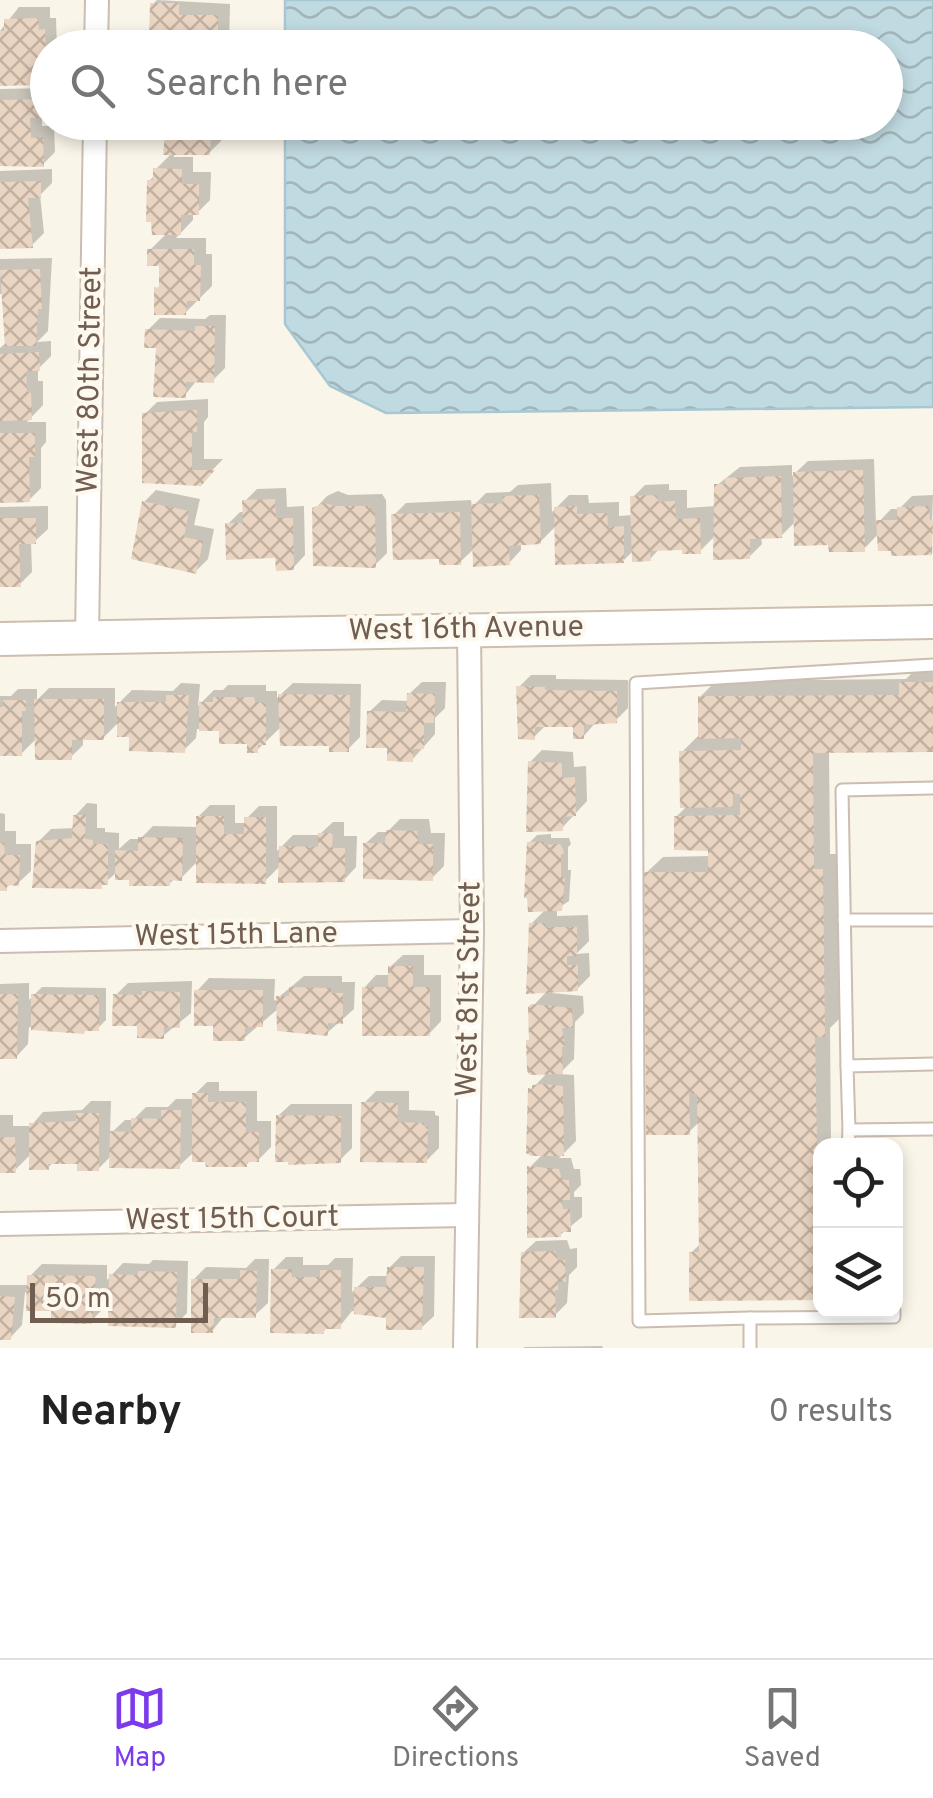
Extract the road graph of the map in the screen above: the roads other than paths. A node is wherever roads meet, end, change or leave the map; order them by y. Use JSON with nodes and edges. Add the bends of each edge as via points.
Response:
{"nodes":[{"id":1,"x":97,"y":0,"type":"edge"},
{"id":2,"x":96,"y":30,"type":"edge"},
{"id":3,"x":95,"y":140,"type":"edge"},
{"id":4,"x":933,"y":622,"type":"edge"},
{"id":5,"x":469,"y":629,"type":"junction"},
{"id":6,"x":88,"y":637,"type":"junction"},
{"id":7,"x":0,"y":639,"type":"edge"},
{"id":8,"x":933,"y":665,"type":"edge"},
{"id":9,"x":933,"y":788,"type":"edge"},
{"id":10,"x":844,"y":920,"type":"junction"},
{"id":11,"x":933,"y":920,"type":"edge"},
{"id":12,"x":472,"y":930,"type":"junction"},
{"id":13,"x":0,"y":941,"type":"edge"},
{"id":14,"x":933,"y":1064,"type":"edge"},
{"id":15,"x":847,"y":1066,"type":"junction"},
{"id":16,"x":933,"y":1129,"type":"edge"},
{"id":17,"x":848,"y":1130,"type":"junction"},
{"id":18,"x":848,"y":1138,"type":"edge"},
{"id":19,"x":465,"y":1215,"type":"junction"},
{"id":20,"x":0,"y":1224,"type":"edge"},
{"id":21,"x":750,"y":1318,"type":"junction"},
{"id":22,"x":813,"y":1318,"type":"edge"},
{"id":23,"x":465,"y":1348,"type":"edge"},
{"id":24,"x":750,"y":1348,"type":"edge"}],
"edges":[{"from":1,"to":2,"type":"street"},
{"from":3,"to":6,"type":"street","name":"West 80th Street"},
{"from":4,"to":5,"type":"street","name":"West 16th Avenue"},
{"from":5,"to":6,"type":"street","name":"West 16th Avenue"},
{"from":5,"to":12,"type":"street","name":"West 81st Street"},
{"from":6,"to":7,"type":"street","name":"West 16th Avenue"},
{"from":8,"to":21,"type":"lane","via":[[636,683],[639,1321]]},
{"from":9,"to":10,"type":"lane","via":[[842,790]]},
{"from":10,"to":11,"type":"lane"},
{"from":10,"to":15,"type":"lane"},
{"from":12,"to":13,"type":"street","name":"West 15th Lane"},
{"from":12,"to":19,"type":"street","name":"West 81st Street"},
{"from":14,"to":15,"type":"lane"},
{"from":15,"to":17,"type":"lane"},
{"from":16,"to":17,"type":"lane"},
{"from":17,"to":18,"type":"lane"},
{"from":19,"to":20,"type":"street","name":"West 15th Court"},
{"from":19,"to":23,"type":"street","name":"West 81st Street"},
{"from":21,"to":22,"type":"lane"},
{"from":21,"to":24,"type":"lane"}]}
